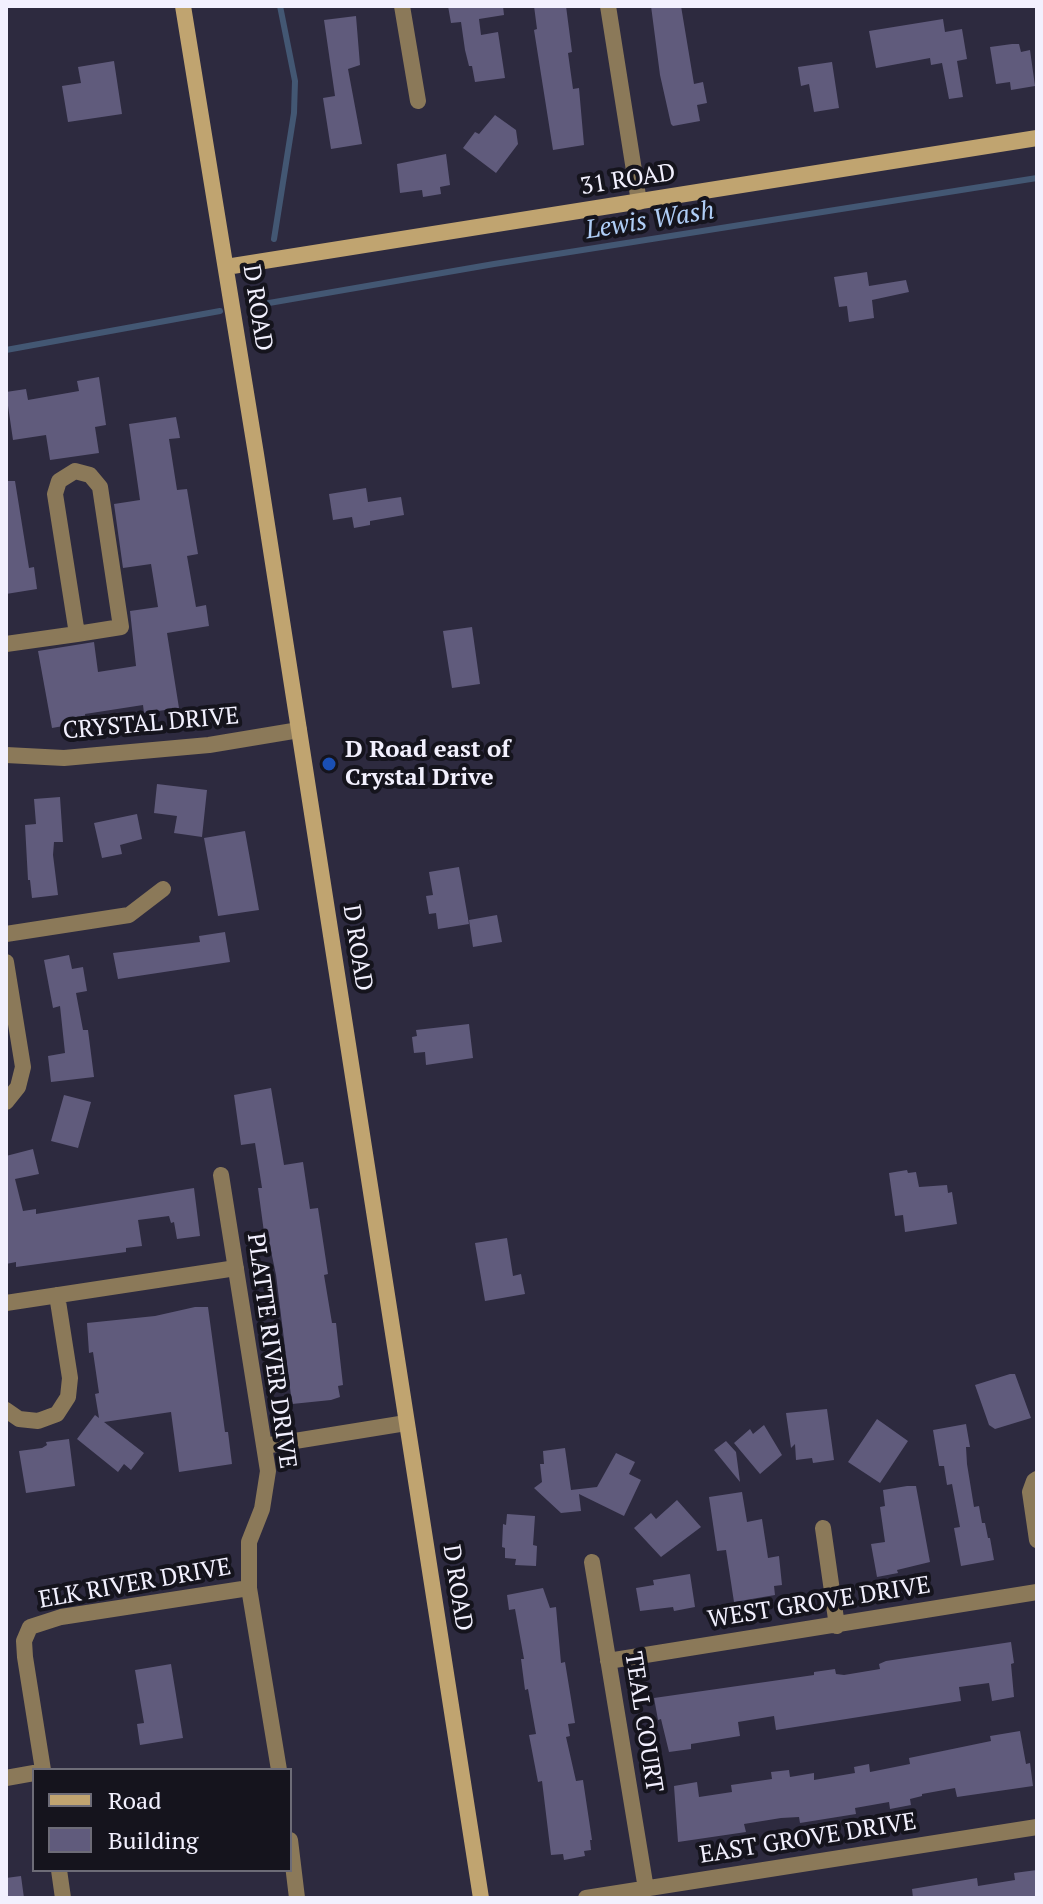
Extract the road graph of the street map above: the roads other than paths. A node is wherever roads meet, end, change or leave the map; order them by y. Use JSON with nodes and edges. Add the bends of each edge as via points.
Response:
{"nodes":[{"id":1,"x":183,"y":6,"type":"edge"},
{"id":2,"x":402,"y":6,"type":"edge"},
{"id":3,"x":608,"y":6,"type":"edge"},
{"id":4,"x":418,"y":101,"type":"dead end"},
{"id":5,"x":1037,"y":138,"type":"edge"},
{"id":6,"x":639,"y":202,"type":"junction"},
{"id":7,"x":226,"y":267,"type":"junction"},
{"id":8,"x":77,"y":634,"type":"junction"},
{"id":9,"x":6,"y":644,"type":"edge"},
{"id":10,"x":299,"y":730,"type":"junction"},
{"id":11,"x":6,"y":755,"type":"edge"},
{"id":12,"x":163,"y":889,"type":"dead end"},
{"id":13,"x":6,"y":934,"type":"edge"},
{"id":14,"x":6,"y":962,"type":"edge"},
{"id":15,"x":6,"y":1102,"type":"edge"},
{"id":16,"x":221,"y":1175,"type":"dead end"},
{"id":17,"x":236,"y":1268,"type":"junction"},
{"id":18,"x":57,"y":1295,"type":"junction"},
{"id":19,"x":6,"y":1303,"type":"edge"},
{"id":20,"x":6,"y":1410,"type":"edge"},
{"id":21,"x":406,"y":1423,"type":"junction"},
{"id":22,"x":264,"y":1446,"type":"junction"},
{"id":23,"x":1037,"y":1479,"type":"edge"},
{"id":24,"x":823,"y":1528,"type":"dead end"},
{"id":25,"x":1037,"y":1540,"type":"edge"},
{"id":26,"x":592,"y":1562,"type":"dead end"},
{"id":27,"x":249,"y":1588,"type":"junction"},
{"id":28,"x":1037,"y":1592,"type":"edge"},
{"id":29,"x":837,"y":1626,"type":"junction"},
{"id":30,"x":608,"y":1661,"type":"junction"},
{"id":31,"x":43,"y":1768,"type":"edge"},
{"id":32,"x":279,"y":1768,"type":"edge"},
{"id":33,"x":32,"y":1773,"type":"edge"},
{"id":34,"x":6,"y":1778,"type":"edge"},
{"id":35,"x":1037,"y":1827,"type":"edge"},
{"id":36,"x":292,"y":1857,"type":"edge"},
{"id":37,"x":59,"y":1872,"type":"edge"},
{"id":38,"x":646,"y":1889,"type":"junction"},
{"id":39,"x":63,"y":1898,"type":"edge"},
{"id":40,"x":297,"y":1898,"type":"edge"},
{"id":41,"x":481,"y":1898,"type":"edge"},
{"id":42,"x":586,"y":1898,"type":"edge"}],
"edges":[{"from":1,"to":7,"type":"street","name":"D ROAD"},
{"from":2,"to":4,"type":"street"},
{"from":3,"to":6,"type":"street"},
{"from":5,"to":6,"type":"street","name":"31 ROAD"},
{"from":6,"to":7,"type":"street","name":"31 ROAD"},
{"from":7,"to":10,"type":"street","name":"D ROAD"},
{"from":8,"to":8,"type":"street","via":[[121,627],[100,487],[90,475],[75,471],[63,476],[55,494]]},
{"from":8,"to":9,"type":"street"},
{"from":10,"to":11,"type":"street","name":"CRYSTAL DRIVE","via":[[209,745],[64,758]]},
{"from":10,"to":21,"type":"street","name":"D ROAD"},
{"from":12,"to":13,"type":"street","via":[[129,915]]},
{"from":14,"to":15,"type":"street","via":[[23,1067],[18,1087]]},
{"from":16,"to":17,"type":"street","name":"PLATTE RIVER DRIVE"},
{"from":17,"to":18,"type":"street"},
{"from":17,"to":22,"type":"street","name":"PLATTE RIVER DRIVE"},
{"from":18,"to":19,"type":"street"},
{"from":18,"to":20,"type":"street","via":[[70,1378],[68,1397],[57,1414],[38,1421],[19,1419]]},
{"from":21,"to":22,"type":"street"},
{"from":21,"to":41,"type":"street","name":"D ROAD"},
{"from":22,"to":27,"type":"street","name":"PLATTE RIVER DRIVE","via":[[268,1471],[262,1509],[249,1542]]},
{"from":23,"to":25,"type":"street","via":[[1030,1492]]},
{"from":24,"to":29,"type":"street"},
{"from":26,"to":30,"type":"street","name":"TEAL COURT"},
{"from":27,"to":31,"type":"street","name":"ELK RIVER DRIVE","via":[[61,1617],[30,1627],[25,1657]]},
{"from":27,"to":32,"type":"street","name":"PLATTE RIVER DRIVE"},
{"from":28,"to":29,"type":"street","name":"WEST GROVE DRIVE"},
{"from":29,"to":30,"type":"street","name":"WEST GROVE DRIVE"},
{"from":30,"to":38,"type":"street","name":"TEAL COURT"},
{"from":33,"to":34,"type":"street"},
{"from":35,"to":38,"type":"street","name":"EAST GROVE DRIVE"},
{"from":36,"to":40,"type":"street"},
{"from":37,"to":39,"type":"street"},
{"from":38,"to":42,"type":"street","name":"EAST GROVE DRIVE"}]}
